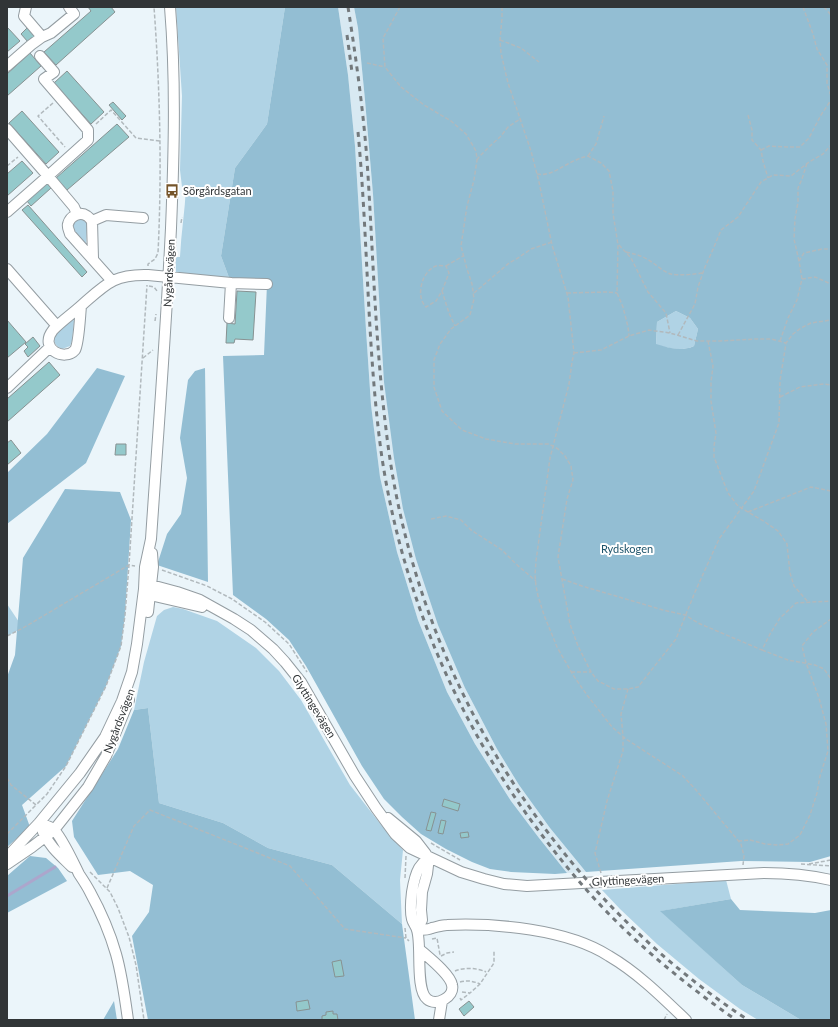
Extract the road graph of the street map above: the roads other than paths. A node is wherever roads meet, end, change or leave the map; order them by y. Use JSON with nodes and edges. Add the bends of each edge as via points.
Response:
{"nodes":[{"id":1,"x":26,"y":7,"type":"edge"},
{"id":2,"x":69,"y":7,"type":"edge"},
{"id":3,"x":170,"y":7,"type":"edge"},
{"id":4,"x":42,"y":37,"type":"junction"},
{"id":5,"x":40,"y":56,"type":"dead end"},
{"id":6,"x":7,"y":66,"type":"edge"},
{"id":7,"x":7,"y":129,"type":"edge"},
{"id":8,"x":48,"y":176,"type":"junction"},
{"id":9,"x":7,"y":212,"type":"edge"},
{"id":10,"x":77,"y":214,"type":"junction"},
{"id":11,"x":143,"y":218,"type":"dead end"},
{"id":12,"x":92,"y":221,"type":"junction"},
{"id":13,"x":92,"y":258,"type":"junction"},
{"id":14,"x":7,"y":269,"type":"edge"},
{"id":15,"x":169,"y":276,"type":"junction"},
{"id":16,"x":112,"y":281,"type":"junction"},
{"id":17,"x":231,"y":283,"type":"junction"},
{"id":18,"x":267,"y":284,"type":"dead end"},
{"id":19,"x":81,"y":306,"type":"junction"},
{"id":20,"x":229,"y":318,"type":"dead end"},
{"id":21,"x":57,"y":326,"type":"junction"},
{"id":22,"x":50,"y":347,"type":"junction"},
{"id":23,"x":7,"y":388,"type":"edge"},
{"id":24,"x":148,"y":590,"type":"junction"},
{"id":25,"x":170,"y":600,"type":"junction"},
{"id":26,"x":147,"y":617,"type":"junction"},
{"id":27,"x":234,"y":619,"type":"junction"},
{"id":28,"x":40,"y":823,"type":"junction"},
{"id":29,"x":54,"y":830,"type":"junction"},
{"id":30,"x":45,"y":837,"type":"junction"},
{"id":31,"x":7,"y":856,"type":"edge"},
{"id":32,"x":429,"y":856,"type":"junction"},
{"id":33,"x":7,"y":864,"type":"edge"},
{"id":34,"x":79,"y":874,"type":"junction"},
{"id":35,"x":831,"y":880,"type":"edge"},
{"id":36,"x":412,"y":920,"type":"junction"},
{"id":37,"x":422,"y":920,"type":"junction"},
{"id":38,"x":445,"y":925,"type":"junction"},
{"id":39,"x":417,"y":930,"type":"junction"},
{"id":40,"x":419,"y":949,"type":"junction"},
{"id":41,"x":442,"y":1000,"type":"junction"},
{"id":42,"x":128,"y":1020,"type":"edge"},
{"id":43,"x":439,"y":1020,"type":"edge"},
{"id":44,"x":686,"y":1020,"type":"edge"}],
"edges":[{"from":1,"to":4,"type":"street","via":[[24,16]]},
{"from":2,"to":4,"type":"street","via":[[74,14],[51,33]]},
{"from":3,"to":15,"type":"street","name":"Nygårdsvägen","via":[[174,96]]},
{"from":4,"to":6,"type":"street"},
{"from":5,"to":8,"type":"street","via":[[54,72],[44,79],[88,130],[88,140]]},
{"from":7,"to":8,"type":"street"},
{"from":8,"to":9,"type":"street"},
{"from":8,"to":10,"type":"street"},
{"from":10,"to":12,"type":"street","via":[[87,216]]},
{"from":10,"to":13,"type":"street","via":[[68,223],[70,234]]},
{"from":11,"to":12,"type":"street","via":[[106,215]]},
{"from":12,"to":13,"type":"street"},
{"from":13,"to":16,"type":"street"},
{"from":14,"to":21,"type":"street"},
{"from":15,"to":16,"type":"street","via":[[148,280],[137,274]]},
{"from":15,"to":17,"type":"street"},
{"from":15,"to":24,"type":"street","name":"Nygårdsvägen"},
{"from":16,"to":19,"type":"street"},
{"from":17,"to":18,"type":"street"},
{"from":17,"to":20,"type":"street"},
{"from":19,"to":21,"type":"street"},
{"from":19,"to":22,"type":"street","via":[[75,350],[63,355]]},
{"from":21,"to":22,"type":"street","via":[[49,336]]},
{"from":22,"to":23,"type":"street"},
{"from":24,"to":25,"type":"street","name":"Glyttingevägen"},
{"from":24,"to":26,"type":"street","name":"Nygårdsvägen"},
{"from":24,"to":27,"type":"street","name":"Glyttingevägen","via":[[178,592],[200,600]]},
{"from":24,"to":28,"type":"street","name":"Nygårdsvägen","via":[[132,672],[122,701],[105,737],[93,755]]},
{"from":25,"to":26,"type":"street","via":[[160,602]]},
{"from":25,"to":27,"type":"street","name":"Glyttingevägen","via":[[200,606]]},
{"from":26,"to":29,"type":"street","name":"Nygårdsvägen","via":[[138,671],[106,756],[88,787]]},
{"from":27,"to":32,"type":"street","name":"Glyttingevägen","via":[[251,630],[285,662],[301,682],[376,808]]},
{"from":28,"to":29,"type":"street"},
{"from":28,"to":30,"type":"street"},
{"from":28,"to":31,"type":"street","name":"Nygårdsvägen"},
{"from":29,"to":30,"type":"street","name":"Nygårdsvägen"},
{"from":29,"to":34,"type":"street"},
{"from":30,"to":33,"type":"street","name":"Nygårdsvägen"},
{"from":30,"to":34,"type":"street"},
{"from":32,"to":35,"type":"street","name":"Glyttingevägen","via":[[461,872],[504,884],[527,886],[744,873],[801,874]]},
{"from":32,"to":36,"type":"street","via":[[418,869],[412,892]]},
{"from":32,"to":37,"type":"street","via":[[422,892]]},
{"from":34,"to":42,"type":"street","via":[[100,912],[111,940],[121,974]]},
{"from":36,"to":37,"type":"street"},
{"from":36,"to":39,"type":"street"},
{"from":37,"to":38,"type":"street"},
{"from":37,"to":39,"type":"street"},
{"from":38,"to":39,"type":"street"},
{"from":38,"to":44,"type":"street","via":[[510,927],[566,937],[584,943],[609,955],[632,972]]},
{"from":39,"to":40,"type":"street"},
{"from":40,"to":41,"type":"street","via":[[422,990],[426,998],[433,1002]]},
{"from":40,"to":41,"type":"street","via":[[448,977],[452,985],[452,992],[448,998]]},
{"from":41,"to":43,"type":"street"}]}
